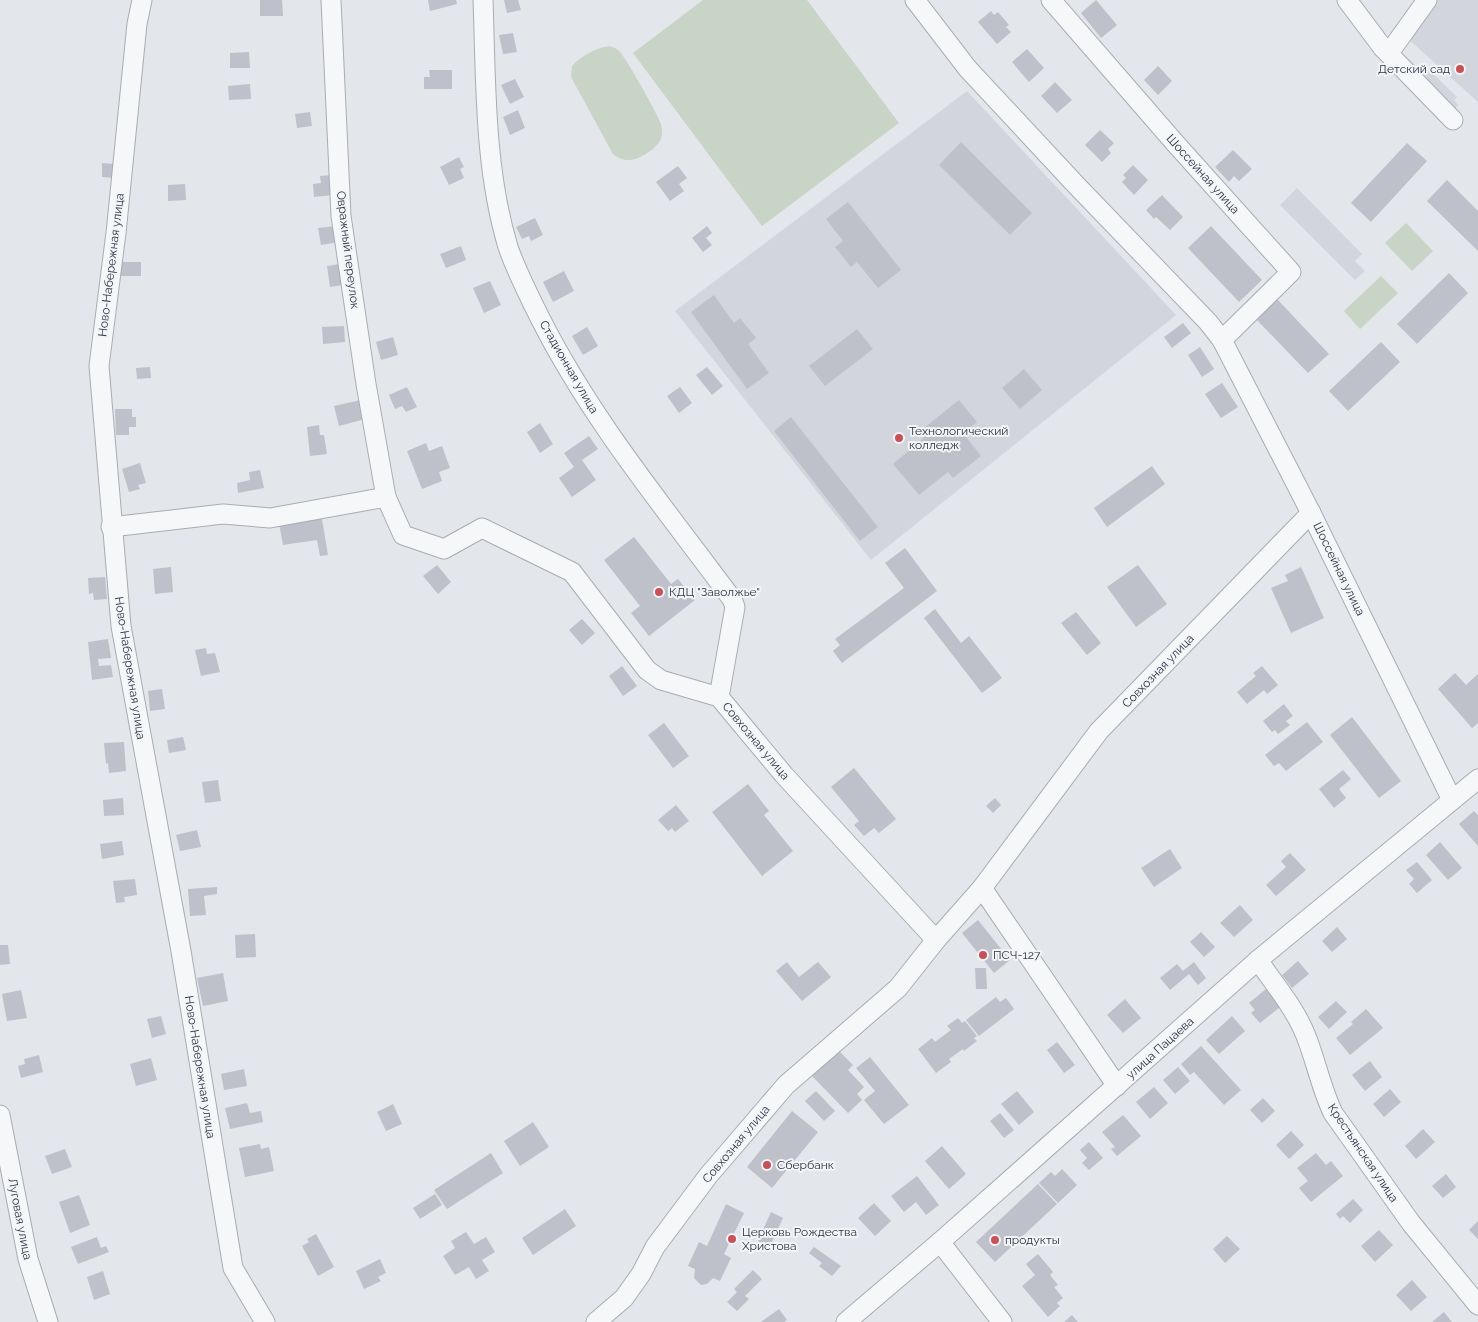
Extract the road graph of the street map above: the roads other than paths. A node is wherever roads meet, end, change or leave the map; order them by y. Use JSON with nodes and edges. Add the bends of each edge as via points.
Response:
{"nodes":[{"id":1,"x":142,"y":0,"type":"edge"},
{"id":2,"x":332,"y":0,"type":"edge"},
{"id":3,"x":483,"y":0,"type":"edge"},
{"id":4,"x":915,"y":0,"type":"edge"},
{"id":5,"x":1051,"y":0,"type":"edge"},
{"id":6,"x":1347,"y":0,"type":"edge"},
{"id":7,"x":1427,"y":0,"type":"edge"},
{"id":8,"x":1383,"y":48,"type":"junction"},
{"id":9,"x":1453,"y":120,"type":"dead end"},
{"id":10,"x":1222,"y":340,"type":"junction"},
{"id":11,"x":386,"y":497,"type":"junction"},
{"id":12,"x":1311,"y":513,"type":"junction"},
{"id":13,"x":112,"y":527,"type":"junction"},
{"id":14,"x":482,"y":528,"type":"joint"},
{"id":15,"x":719,"y":697,"type":"junction"},
{"id":16,"x":1478,"y":779,"type":"edge"},
{"id":17,"x":1452,"y":800,"type":"junction"},
{"id":18,"x":982,"y":888,"type":"junction"},
{"id":19,"x":936,"y":940,"type":"junction"},
{"id":20,"x":1258,"y":960,"type":"junction"},
{"id":21,"x":1117,"y":1086,"type":"junction"},
{"id":22,"x":0,"y":1115,"type":"edge"},
{"id":23,"x":940,"y":1242,"type":"junction"},
{"id":24,"x":1478,"y":1306,"type":"edge"},
{"id":25,"x":48,"y":1322,"type":"edge"},
{"id":26,"x":266,"y":1322,"type":"edge"},
{"id":27,"x":596,"y":1322,"type":"edge"},
{"id":28,"x":846,"y":1322,"type":"edge"},
{"id":29,"x":1002,"y":1322,"type":"edge"}],
"edges":[{"from":1,"to":13,"type":"street","name":"Ново-Набережная улица","via":[[99,366]]},
{"from":2,"to":11,"type":"street","name":"Овражный переулок","via":[[341,216]]},
{"from":3,"to":15,"type":"street","name":"Стадионная улица","via":[[491,172],[509,248],[557,351],[594,411],[732,599],[735,607]]},
{"from":4,"to":10,"type":"street","name":"Шоссейная улица","via":[[968,69]]},
{"from":5,"to":10,"type":"street","name":"Шоссейная улица","via":[[1291,272]]},
{"from":6,"to":8,"type":"street"},
{"from":7,"to":8,"type":"street","via":[[1394,46]]},
{"from":8,"to":9,"type":"street"},
{"from":10,"to":12,"type":"street","name":"Шоссейная улица"},
{"from":11,"to":13,"type":"street","via":[[270,518],[223,514]]},
{"from":11,"to":14,"type":"street","name":"Овражный переулок","via":[[403,535],[444,549]]},
{"from":12,"to":17,"type":"street","name":"Шоссейная улица"},
{"from":12,"to":18,"type":"street","name":"Совхозная улица","via":[[1099,731]]},
{"from":13,"to":26,"type":"street","name":"Ново-Набережная улица","via":[[121,626],[181,950],[233,1268]]},
{"from":14,"to":15,"type":"street","name":"Совхозная улица","via":[[572,572],[647,670],[661,680]]},
{"from":15,"to":19,"type":"street","name":"Совхозная улица","via":[[784,775]]},
{"from":16,"to":17,"type":"street","name":"улица Пацаева"},
{"from":17,"to":20,"type":"street","name":"улица Пацаева"},
{"from":18,"to":19,"type":"street","name":"Совхозная улица"},
{"from":18,"to":21,"type":"street"},
{"from":19,"to":27,"type":"street","name":"Совхозная улица","via":[[898,988],[786,1085],[708,1176],[655,1247],[624,1298]]},
{"from":20,"to":21,"type":"street","name":"улица Пацаева"},
{"from":20,"to":24,"type":"street","name":"Крестьянская улица","via":[[1298,1018],[1334,1113],[1411,1224]]},
{"from":21,"to":23,"type":"street","name":"улица Пацаева"},
{"from":22,"to":25,"type":"street","name":"Луговая улица","via":[[28,1259]]},
{"from":23,"to":28,"type":"street","name":"улица Пацаева"},
{"from":23,"to":29,"type":"street"}]}
